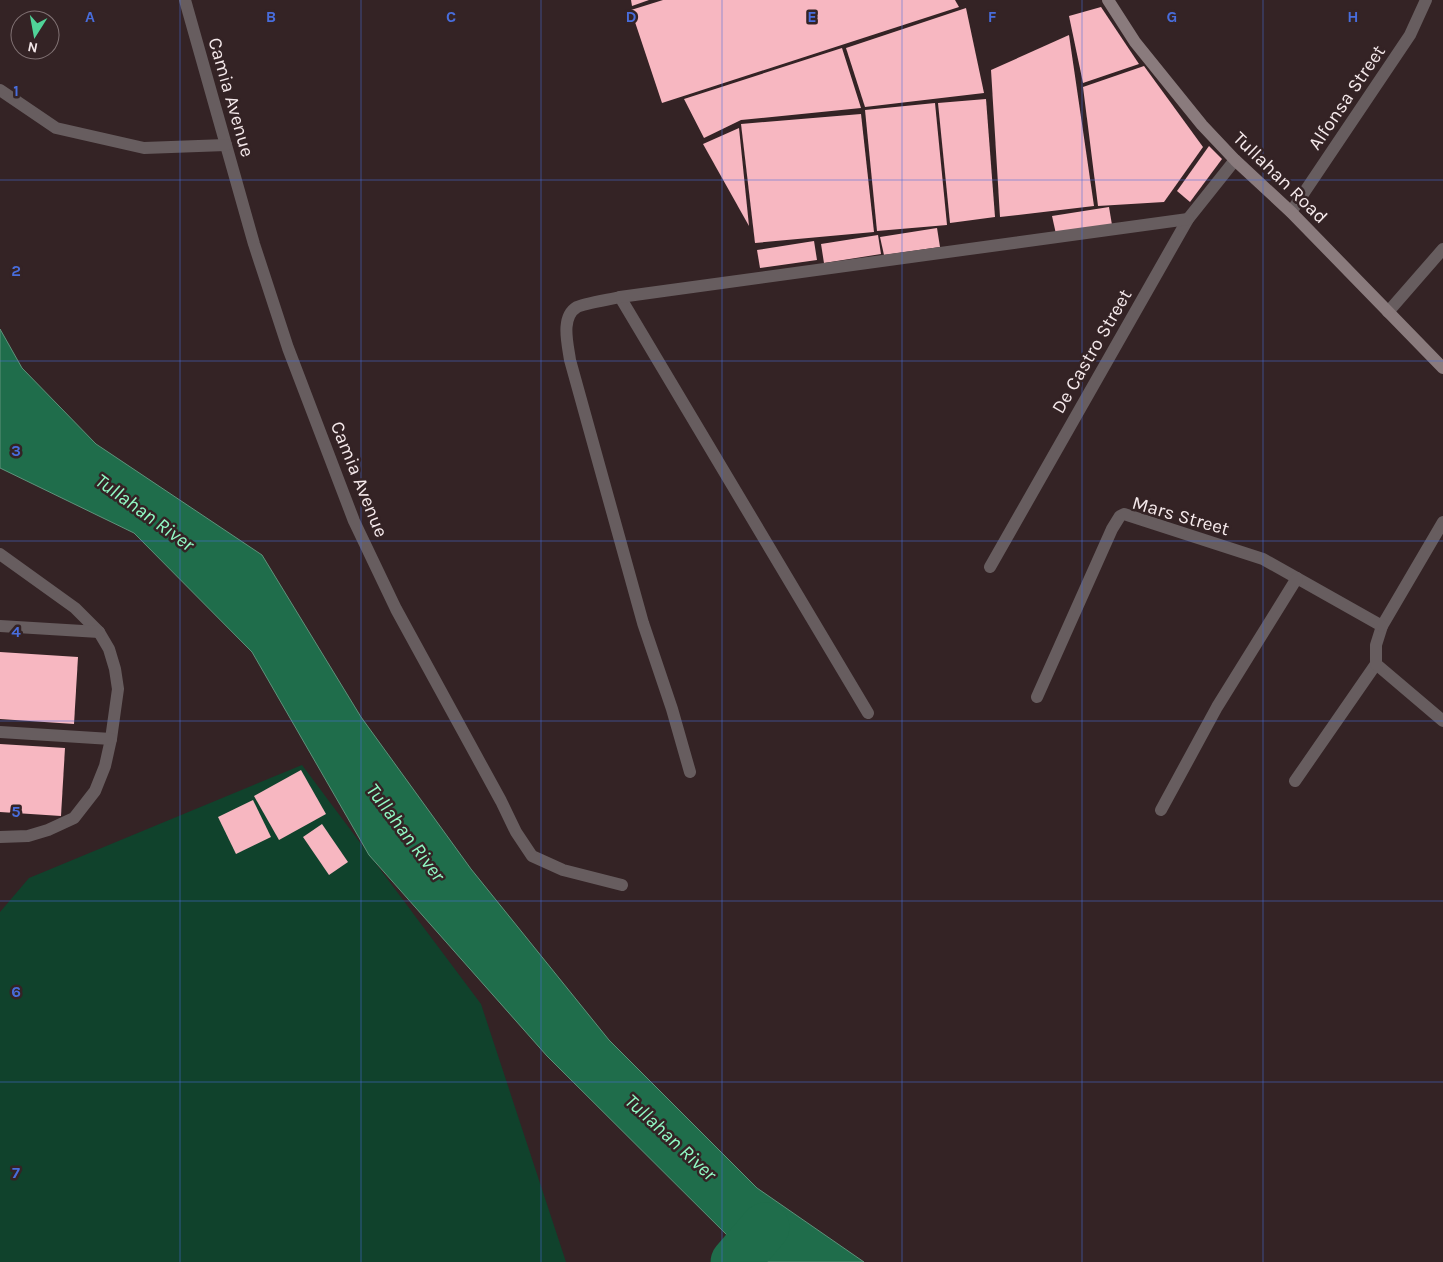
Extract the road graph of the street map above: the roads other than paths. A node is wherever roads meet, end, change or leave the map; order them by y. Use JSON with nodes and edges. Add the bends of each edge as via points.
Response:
{"nodes":[{"id":1,"x":185,"y":0,"type":"edge"},
{"id":2,"x":1108,"y":0,"type":"edge"},
{"id":3,"x":1426,"y":0,"type":"edge"},
{"id":4,"x":0,"y":90,"type":"edge"},
{"id":5,"x":226,"y":144,"type":"junction"},
{"id":6,"x":1235,"y":160,"type":"junction"},
{"id":7,"x":1291,"y":212,"type":"junction"},
{"id":8,"x":1188,"y":219,"type":"junction"},
{"id":9,"x":1443,"y":249,"type":"edge"},
{"id":10,"x":620,"y":297,"type":"junction"},
{"id":11,"x":1388,"y":312,"type":"junction"},
{"id":12,"x":1443,"y":368,"type":"edge"},
{"id":13,"x":1443,"y":522,"type":"edge"},
{"id":14,"x":0,"y":554,"type":"edge"},
{"id":15,"x":990,"y":567,"type":"dead end"},
{"id":16,"x":1297,"y":578,"type":"junction"},
{"id":17,"x":0,"y":626,"type":"edge"},
{"id":18,"x":1382,"y":626,"type":"junction"},
{"id":19,"x":99,"y":632,"type":"junction"},
{"id":20,"x":1376,"y":664,"type":"junction"},
{"id":21,"x":1038,"y":697,"type":"dead end"},
{"id":22,"x":868,"y":713,"type":"dead end"},
{"id":23,"x":1443,"y":721,"type":"edge"},
{"id":24,"x":0,"y":732,"type":"edge"},
{"id":25,"x":111,"y":739,"type":"junction"},
{"id":26,"x":690,"y":772,"type":"dead end"},
{"id":27,"x":1295,"y":781,"type":"dead end"},
{"id":28,"x":1161,"y":810,"type":"dead end"},
{"id":29,"x":0,"y":837,"type":"edge"},
{"id":30,"x":622,"y":884,"type":"dead end"}],
"edges":[{"from":1,"to":5,"type":"street","name":"Camia Avenue"},
{"from":2,"to":6,"type":"main road","name":"Tullahan Road","via":[[1135,42],[1202,125]]},
{"from":3,"to":7,"type":"street","name":"Alfonsa Street","via":[[1410,35]]},
{"from":4,"to":5,"type":"street","via":[[56,128],[144,148]]},
{"from":5,"to":30,"type":"street","name":"Camia Avenue","via":[[288,348],[354,520],[396,609],[532,856],[563,870]]},
{"from":6,"to":7,"type":"main road","name":"Tullahan Road"},
{"from":6,"to":8,"type":"street","name":"De Castro Street"},
{"from":7,"to":11,"type":"main road","name":"Tullahan Road"},
{"from":8,"to":10,"type":"street"},
{"from":8,"to":15,"type":"street","name":"De Castro Street"},
{"from":9,"to":11,"type":"street"},
{"from":10,"to":22,"type":"street"},
{"from":10,"to":26,"type":"street","via":[[576,307],[568,318],[566,334],[570,360],[643,624]]},
{"from":11,"to":12,"type":"main road","name":"Tullahan Road"},
{"from":13,"to":18,"type":"street"},
{"from":14,"to":19,"type":"street","via":[[75,608]]},
{"from":16,"to":18,"type":"street","name":"Mars Street"},
{"from":16,"to":21,"type":"street","name":"Mars Street","via":[[1263,558],[1124,514],[1112,529]]},
{"from":16,"to":28,"type":"street","via":[[1216,707]]},
{"from":17,"to":19,"type":"street"},
{"from":18,"to":20,"type":"street","via":[[1376,645]]},
{"from":19,"to":25,"type":"street","via":[[109,649],[118,689]]},
{"from":20,"to":23,"type":"street"},
{"from":20,"to":27,"type":"street"},
{"from":24,"to":25,"type":"street"},
{"from":25,"to":29,"type":"street","via":[[95,791],[74,818],[28,836]]}]}
